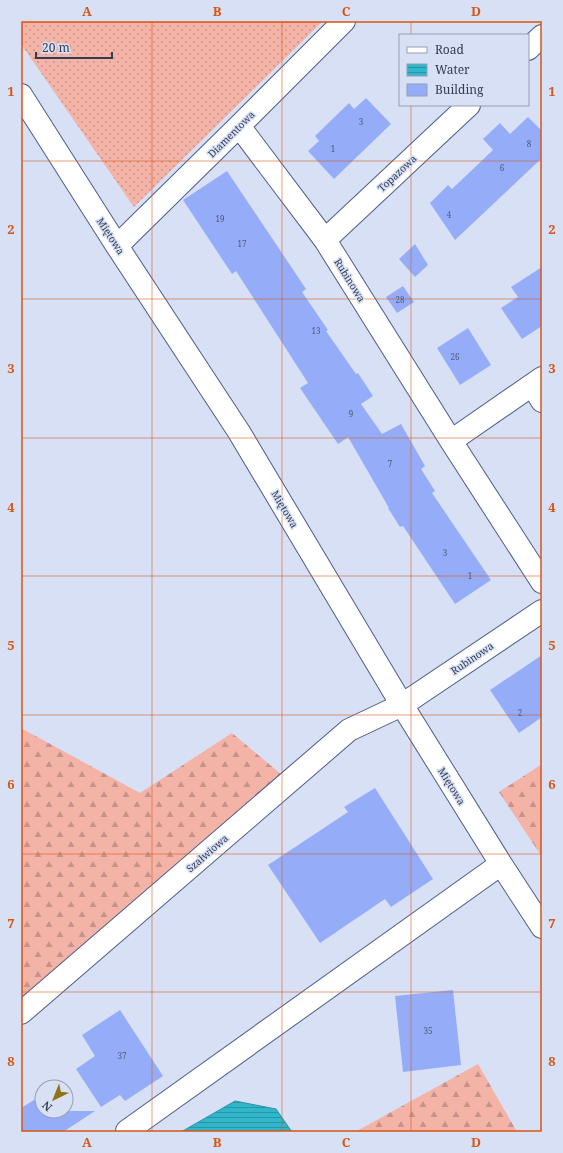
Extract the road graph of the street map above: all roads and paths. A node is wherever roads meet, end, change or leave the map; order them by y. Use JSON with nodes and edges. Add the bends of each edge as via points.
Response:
{"nodes":[{"id":1,"x":344,"y":21,"type":"edge"},
{"id":2,"x":542,"y":36,"type":"edge"},
{"id":3,"x":529,"y":48,"type":"edge"},
{"id":4,"x":21,"y":95,"type":"edge"},
{"id":5,"x":468,"y":106,"type":"edge"},
{"id":6,"x":239,"y":126,"type":"junction"},
{"id":7,"x":325,"y":240,"type":"junction"},
{"id":8,"x":117,"y":246,"type":"junction"},
{"id":9,"x":539,"y":388,"type":"edge"},
{"id":10,"x":451,"y":441,"type":"junction"},
{"id":11,"x":542,"y":582,"type":"edge"},
{"id":12,"x":542,"y":611,"type":"edge"},
{"id":13,"x":402,"y":705,"type":"junction"},
{"id":14,"x":501,"y":864,"type":"junction"},
{"id":15,"x":542,"y":927,"type":"edge"},
{"id":16,"x":21,"y":1013,"type":"edge"},
{"id":17,"x":127,"y":1131,"type":"dead end"}],
"edges":[{"from":1,"to":6,"type":"street","name":"Diamentowa"},
{"from":2,"to":3,"type":"street"},
{"from":4,"to":8,"type":"street","name":"Miętowa"},
{"from":5,"to":7,"type":"street","name":"Topazowa"},
{"from":6,"to":7,"type":"street","name":"Rubinowa"},
{"from":6,"to":8,"type":"street","name":"Diamentowa"},
{"from":7,"to":10,"type":"street","name":"Rubinowa"},
{"from":8,"to":13,"type":"street","name":"Miętowa","via":[[239,432]]},
{"from":9,"to":10,"type":"street"},
{"from":10,"to":11,"type":"street","name":"Rubinowa"},
{"from":12,"to":13,"type":"street","name":"Rubinowa"},
{"from":13,"to":14,"type":"street","name":"Miętowa"},
{"from":13,"to":16,"type":"street","name":"Szałwiowa","via":[[349,730]]},
{"from":14,"to":15,"type":"street","name":"Miętowa"},
{"from":14,"to":17,"type":"street"}]}
